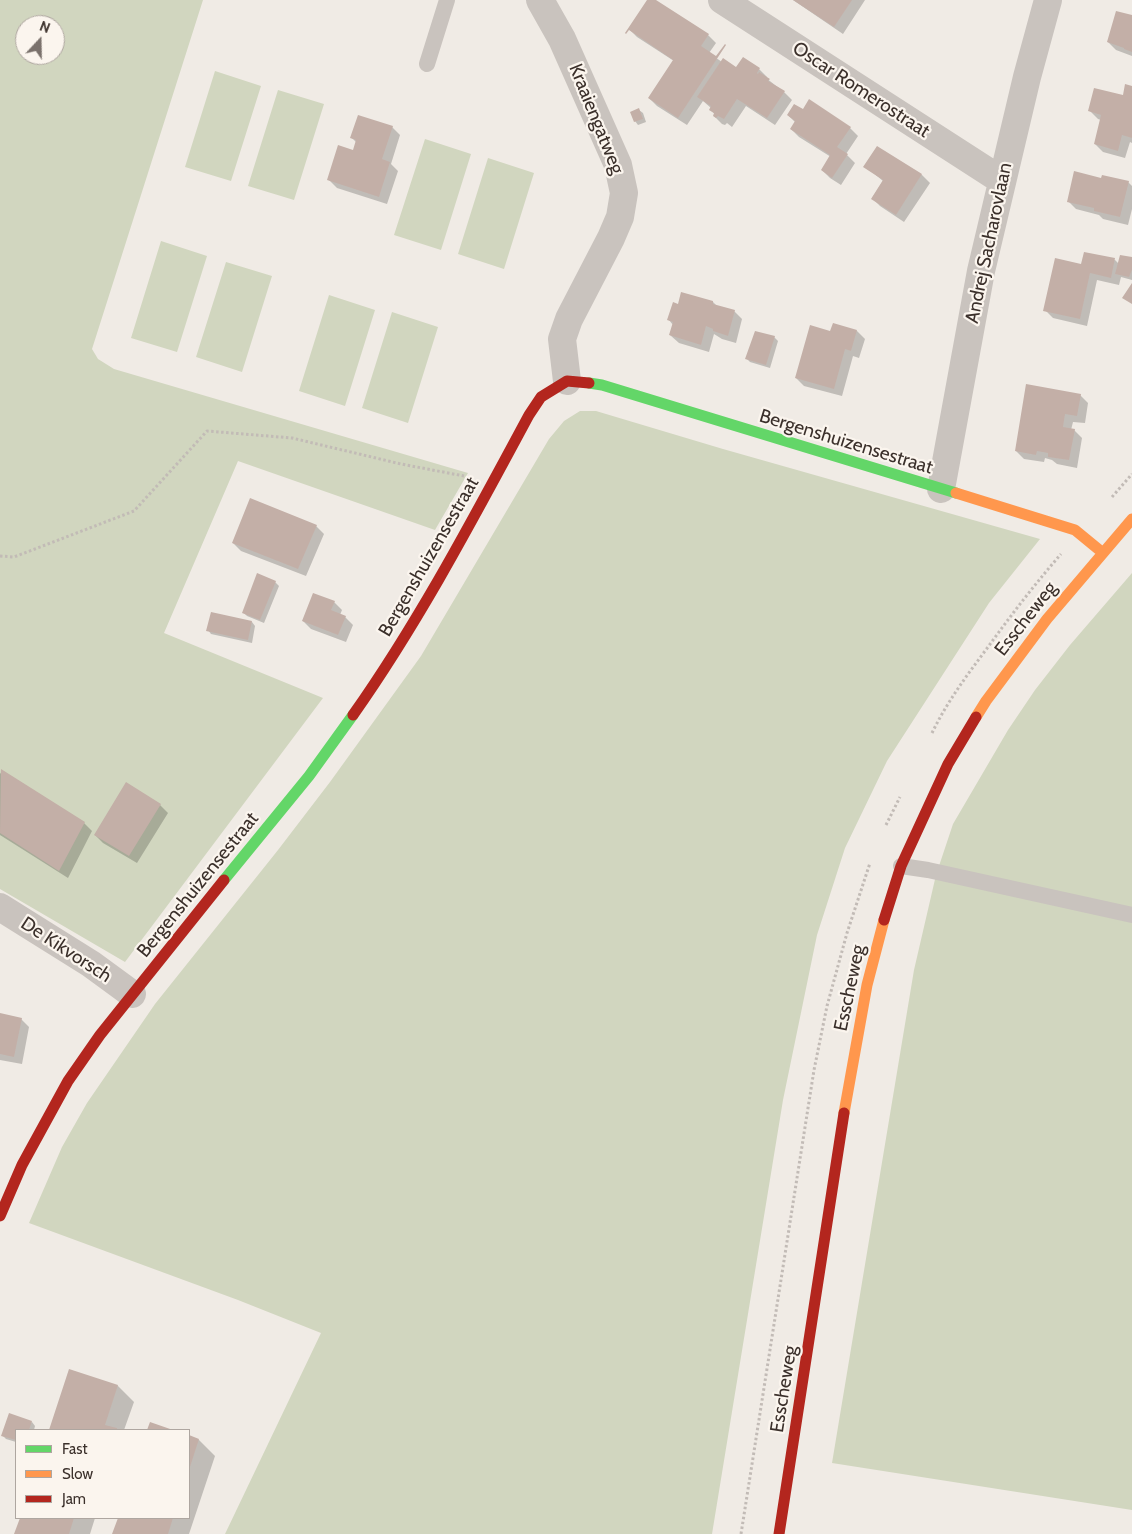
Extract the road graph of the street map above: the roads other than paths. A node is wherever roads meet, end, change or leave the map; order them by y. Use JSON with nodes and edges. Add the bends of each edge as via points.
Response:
{"nodes":[{"id":1,"x":447,"y":0,"type":"edge"},
{"id":2,"x":540,"y":0,"type":"edge"},
{"id":3,"x":722,"y":0,"type":"edge"},
{"id":4,"x":1048,"y":0,"type":"edge"},
{"id":5,"x":427,"y":64,"type":"dead end"},
{"id":6,"x":1001,"y":180,"type":"junction"},
{"id":7,"x":567,"y":381,"type":"junction"},
{"id":8,"x":941,"y":489,"type":"junction"},
{"id":9,"x":1132,"y":519,"type":"edge"},
{"id":10,"x":1103,"y":553,"type":"junction"},
{"id":11,"x":901,"y":866,"type":"junction"},
{"id":12,"x":0,"y":907,"type":"edge"},
{"id":13,"x":1132,"y":916,"type":"edge"},
{"id":14,"x":132,"y":994,"type":"junction"},
{"id":15,"x":0,"y":1216,"type":"edge"},
{"id":16,"x":779,"y":1534,"type":"edge"}],
"edges":[{"from":1,"to":5,"type":"lane"},
{"from":2,"to":7,"type":"street","name":"Kraaiengatweg","via":[[562,39],[618,165],[624,193],[620,217],[562,339]]},
{"from":3,"to":6,"type":"street","name":"Oscar Romerostraat"},
{"from":4,"to":6,"type":"street","name":"Andrej Sacharovlaan"},
{"from":6,"to":8,"type":"street","name":"Andrej Sacharovlaan"},
{"from":7,"to":8,"type":"street","name":"Bergenshuizensestraat","via":[[602,385]]},
{"from":7,"to":14,"type":"street","name":"Bergenshuizensestraat","via":[[542,397],[529,415],[460,542],[380,676],[309,776]]},
{"from":8,"to":10,"type":"street","name":"Bergenshuizensestraat","via":[[1074,530]]},
{"from":9,"to":10,"type":"street","name":"Esscheweg"},
{"from":10,"to":11,"type":"street","name":"Esscheweg","via":[[1046,619],[986,701],[948,764]]},
{"from":11,"to":13,"type":"lane"},
{"from":11,"to":16,"type":"street","name":"Esscheweg","via":[[867,985],[842,1123]]},
{"from":12,"to":14,"type":"street","name":"De Kikvorsch"},
{"from":14,"to":15,"type":"street","name":"Bergenshuizensestraat","via":[[68,1081],[22,1165]]}]}
